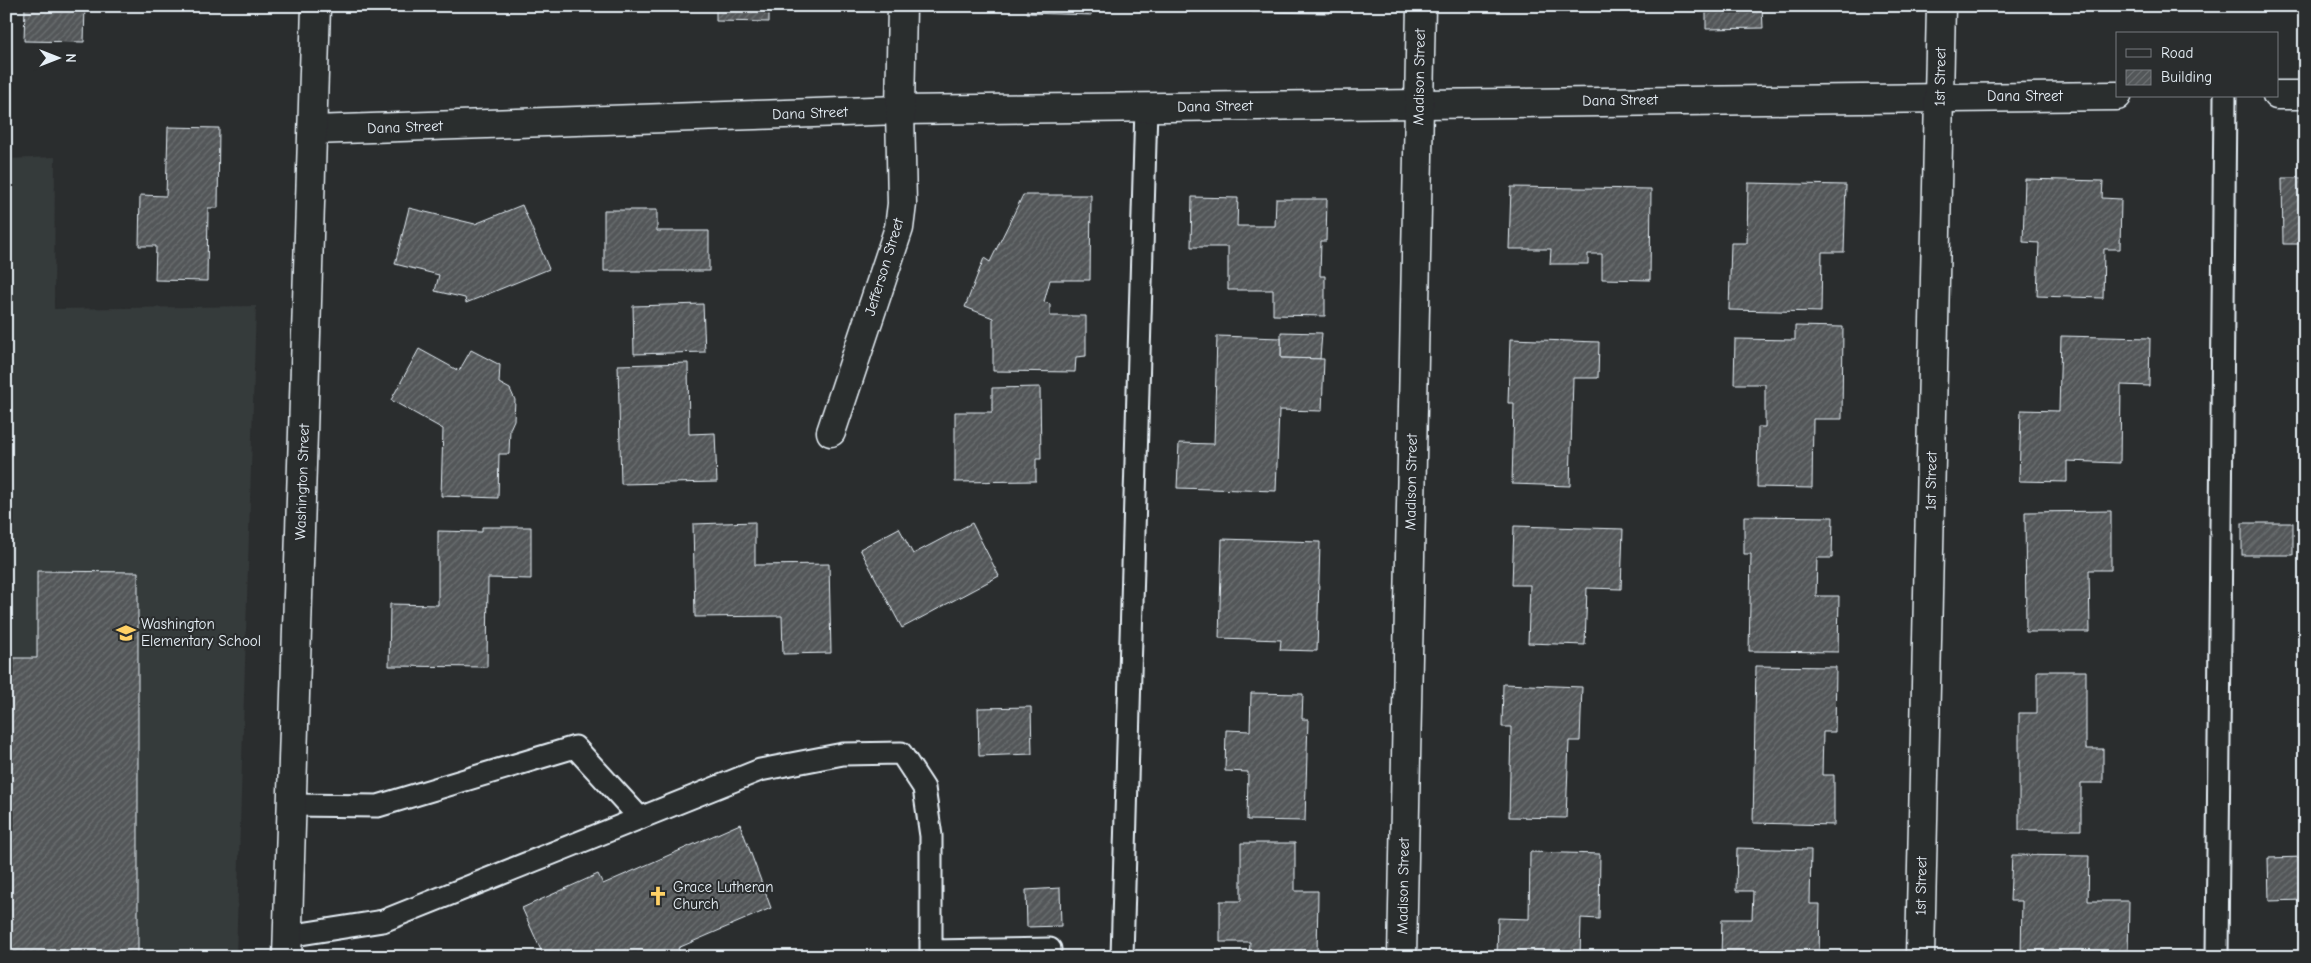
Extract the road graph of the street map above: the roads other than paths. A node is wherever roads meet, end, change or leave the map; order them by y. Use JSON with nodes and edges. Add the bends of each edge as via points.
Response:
{"nodes":[{"id":1,"x":316,"y":6,"type":"edge"},
{"id":2,"x":902,"y":6,"type":"edge"},
{"id":3,"x":1421,"y":6,"type":"edge"},
{"id":4,"x":1942,"y":6,"type":"edge"},
{"id":5,"x":2278,"y":95,"type":"edge"},
{"id":6,"x":2305,"y":95,"type":"edge"},
{"id":7,"x":1939,"y":96,"type":"junction"},
{"id":8,"x":2116,"y":96,"type":"edge"},
{"id":9,"x":2224,"y":98,"type":"edge"},
{"id":10,"x":1419,"y":102,"type":"junction"},
{"id":11,"x":1146,"y":107,"type":"junction"},
{"id":12,"x":900,"y":110,"type":"junction"},
{"id":13,"x":313,"y":130,"type":"junction"},
{"id":14,"x":832,"y":432,"type":"dead end"},
{"id":15,"x":292,"y":805,"type":"junction"},
{"id":16,"x":640,"y":818,"type":"junction"},
{"id":17,"x":288,"y":946,"type":"edge"},
{"id":18,"x":931,"y":954,"type":"edge"},
{"id":19,"x":1050,"y":957,"type":"edge"},
{"id":20,"x":1122,"y":957,"type":"edge"},
{"id":21,"x":1402,"y":957,"type":"edge"},
{"id":22,"x":1920,"y":957,"type":"edge"},
{"id":23,"x":2217,"y":957,"type":"edge"}],
"edges":[{"from":1,"to":13,"type":"street","name":"Washington Street"},
{"from":2,"to":12,"type":"street","name":"Jefferson Street"},
{"from":3,"to":10,"type":"street","name":"Madison Street"},
{"from":4,"to":7,"type":"street","name":"1st Street"},
{"from":5,"to":6,"type":"street"},
{"from":7,"to":8,"type":"street","name":"Dana Street"},
{"from":7,"to":10,"type":"street","name":"Dana Street"},
{"from":7,"to":22,"type":"street","name":"1st Street"},
{"from":9,"to":23,"type":"lane"},
{"from":10,"to":11,"type":"street","name":"Dana Street"},
{"from":10,"to":21,"type":"street","name":"Madison Street"},
{"from":11,"to":12,"type":"street","name":"Dana Street"},
{"from":11,"to":20,"type":"lane"},
{"from":12,"to":13,"type":"street","name":"Dana Street"},
{"from":12,"to":14,"type":"street","name":"Jefferson Street","via":[[902,204],[899,228]]},
{"from":13,"to":15,"type":"street","name":"Washington Street"},
{"from":15,"to":16,"type":"lane","via":[[378,806],[575,747]]},
{"from":15,"to":17,"type":"street","name":"Washington Street"},
{"from":16,"to":17,"type":"lane","via":[[384,921]]},
{"from":16,"to":18,"type":"lane","via":[[760,770],[843,754],[901,753],[924,788],[931,836]]},
{"from":18,"to":19,"type":"lane","via":[[1050,949]]}]}
